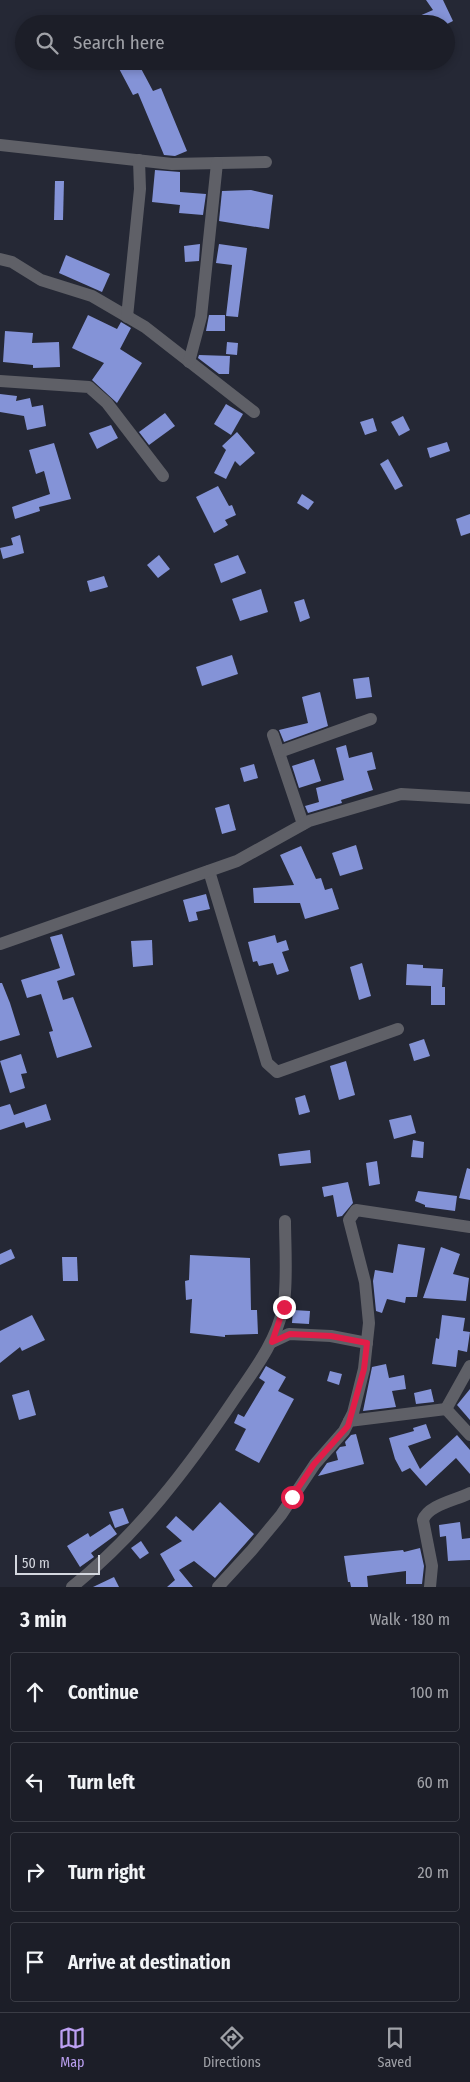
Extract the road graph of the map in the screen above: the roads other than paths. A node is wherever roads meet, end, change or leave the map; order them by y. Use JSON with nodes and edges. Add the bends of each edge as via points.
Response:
{"nodes":[{"id":1,"x":0,"y":145,"type":"edge"},
{"id":2,"x":138,"y":160,"type":"junction"},
{"id":3,"x":266,"y":162,"type":"dead end"},
{"id":4,"x":217,"y":163,"type":"junction"},
{"id":5,"x":0,"y":259,"type":"edge"},
{"id":6,"x":127,"y":317,"type":"junction"},
{"id":7,"x":189,"y":362,"type":"junction"},
{"id":8,"x":0,"y":381,"type":"edge"},
{"id":9,"x":254,"y":412,"type":"dead end"},
{"id":10,"x":163,"y":476,"type":"dead end"},
{"id":11,"x":370,"y":720,"type":"dead end"},
{"id":12,"x":273,"y":735,"type":"dead end"},
{"id":13,"x":279,"y":752,"type":"junction"},
{"id":14,"x":470,"y":798,"type":"edge"},
{"id":15,"x":303,"y":824,"type":"junction"},
{"id":16,"x":208,"y":871,"type":"junction"},
{"id":17,"x":0,"y":944,"type":"edge"},
{"id":18,"x":398,"y":1029,"type":"dead end"},
{"id":19,"x":286,"y":1221,"type":"dead end"},
{"id":20,"x":470,"y":1227,"type":"edge"},
{"id":21,"x":272,"y":1342,"type":"junction"},
{"id":22,"x":367,"y":1343,"type":"junction"},
{"id":23,"x":470,"y":1366,"type":"edge"},
{"id":24,"x":446,"y":1409,"type":"junction"},
{"id":25,"x":349,"y":1421,"type":"junction"},
{"id":26,"x":470,"y":1435,"type":"edge"},
{"id":27,"x":470,"y":1493,"type":"edge"},
{"id":28,"x":225,"y":1584,"type":"edge"},
{"id":29,"x":72,"y":1587,"type":"edge"},
{"id":30,"x":430,"y":1587,"type":"edge"}],
"edges":[{"from":1,"to":2,"type":"street"},
{"from":2,"to":4,"type":"street","via":[[172,164]]},
{"from":2,"to":6,"type":"street","via":[[140,189]]},
{"from":3,"to":4,"type":"street"},
{"from":4,"to":7,"type":"street","via":[[201,317]]},
{"from":5,"to":6,"type":"street","via":[[12,262],[41,280],[92,296]]},
{"from":6,"to":7,"type":"street"},
{"from":7,"to":9,"type":"street"},
{"from":8,"to":10,"type":"street","via":[[90,386]]},
{"from":11,"to":13,"type":"street"},
{"from":12,"to":13,"type":"street"},
{"from":13,"to":15,"type":"street"},
{"from":14,"to":15,"type":"street","via":[[401,794]]},
{"from":15,"to":16,"type":"street","via":[[237,861]]},
{"from":16,"to":17,"type":"street"},
{"from":16,"to":18,"type":"street","via":[[267,1063],[277,1072]]},
{"from":19,"to":21,"type":"street","via":[[284,1307]]},
{"from":20,"to":22,"type":"street","via":[[356,1210],[350,1220],[365,1282],[369,1323]]},
{"from":21,"to":22,"type":"street","via":[[290,1334],[331,1336]]},
{"from":21,"to":29,"type":"street","via":[[197,1454],[158,1504],[103,1562]]},
{"from":22,"to":25,"type":"street","via":[[364,1369]]},
{"from":23,"to":24,"type":"street"},
{"from":24,"to":25,"type":"street"},
{"from":24,"to":26,"type":"street"},
{"from":25,"to":28,"type":"street","via":[[314,1464],[281,1515]]},
{"from":27,"to":30,"type":"street","via":[[438,1506],[424,1516],[432,1566]]}]}
